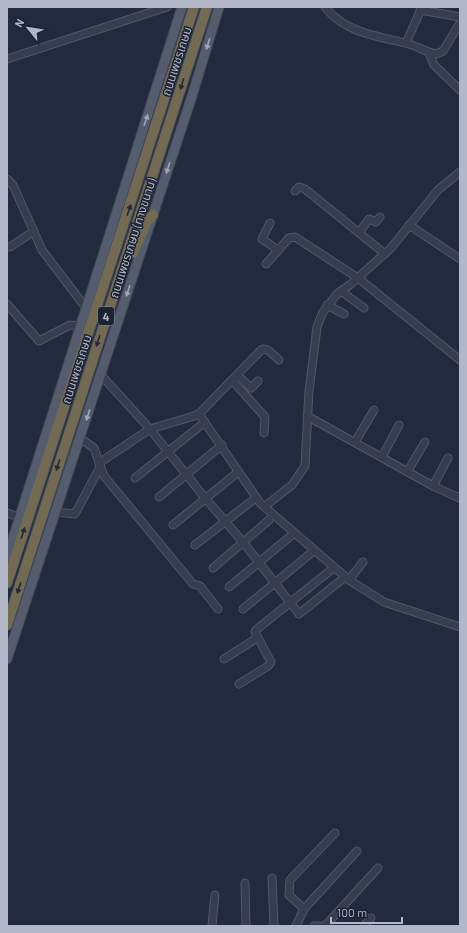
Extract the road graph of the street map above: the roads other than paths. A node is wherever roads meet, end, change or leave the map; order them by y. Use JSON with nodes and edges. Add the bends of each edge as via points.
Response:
{"nodes":[{"id":1,"x":167,"y":7,"type":"edge"},
{"id":2,"x":182,"y":7,"type":"edge"},
{"id":3,"x":194,"y":7,"type":"edge"},
{"id":4,"x":207,"y":7,"type":"edge"},
{"id":5,"x":219,"y":7,"type":"edge"},
{"id":6,"x":325,"y":7,"type":"edge"},
{"id":7,"x":421,"y":8,"type":"edge"},
{"id":8,"x":460,"y":17,"type":"edge"},
{"id":9,"x":460,"y":23,"type":"edge"},
{"id":10,"x":406,"y":43,"type":"junction"},
{"id":11,"x":429,"y":53,"type":"junction"},
{"id":12,"x":7,"y":59,"type":"edge"},
{"id":13,"x":460,"y":90,"type":"edge"},
{"id":14,"x":460,"y":172,"type":"edge"},
{"id":15,"x":7,"y":179,"type":"edge"},
{"id":16,"x":13,"y":185,"type":"junction"},
{"id":17,"x":295,"y":191,"type":"dead end"},
{"id":18,"x":7,"y":192,"type":"edge"},
{"id":19,"x":153,"y":215,"type":"junction"},
{"id":20,"x":380,"y":217,"type":"dead end"},
{"id":21,"x":270,"y":223,"type":"dead end"},
{"id":22,"x":409,"y":225,"type":"junction"},
{"id":23,"x":34,"y":232,"type":"junction"},
{"id":24,"x":358,"y":233,"type":"junction"},
{"id":25,"x":7,"y":247,"type":"edge"},
{"id":26,"x":278,"y":250,"type":"junction"},
{"id":27,"x":385,"y":254,"type":"junction"},
{"id":28,"x":460,"y":259,"type":"edge"},
{"id":29,"x":266,"y":264,"type":"dead end"},
{"id":30,"x":358,"y":278,"type":"junction"},
{"id":31,"x":116,"y":287,"type":"junction"},
{"id":32,"x":341,"y":291,"type":"junction"},
{"id":33,"x":7,"y":304,"type":"edge"},
{"id":34,"x":327,"y":305,"type":"junction"},
{"id":35,"x":86,"y":308,"type":"junction"},
{"id":36,"x":364,"y":308,"type":"dead end"},
{"id":37,"x":344,"y":314,"type":"dead end"},
{"id":38,"x":80,"y":326,"type":"junction"},
{"id":39,"x":279,"y":360,"type":"dead end"},
{"id":40,"x":460,"y":360,"type":"edge"},
{"id":41,"x":101,"y":374,"type":"junction"},
{"id":42,"x":234,"y":378,"type":"junction"},
{"id":43,"x":258,"y":381,"type":"dead end"},
{"id":44,"x":374,"y":410,"type":"dead end"},
{"id":45,"x":199,"y":414,"type":"junction"},
{"id":46,"x":307,"y":416,"type":"junction"},
{"id":47,"x":205,"y":422,"type":"junction"},
{"id":48,"x":399,"y":425,"type":"dead end"},
{"id":49,"x":150,"y":429,"type":"junction"},
{"id":50,"x":264,"y":433,"type":"dead end"},
{"id":51,"x":80,"y":438,"type":"junction"},
{"id":52,"x":355,"y":442,"type":"junction"},
{"id":53,"x":425,"y":442,"type":"dead end"},
{"id":54,"x":222,"y":445,"type":"junction"},
{"id":55,"x":168,"y":452,"type":"junction"},
{"id":56,"x":382,"y":457,"type":"junction"},
{"id":57,"x":448,"y":458,"type":"dead end"},
{"id":58,"x":99,"y":465,"type":"junction"},
{"id":59,"x":238,"y":472,"type":"junction"},
{"id":60,"x":408,"y":472,"type":"junction"},
{"id":61,"x":187,"y":474,"type":"junction"},
{"id":62,"x":135,"y":478,"type":"dead end"},
{"id":63,"x":433,"y":486,"type":"junction"},
{"id":64,"x":159,"y":497,"type":"dead end"},
{"id":65,"x":460,"y":497,"type":"edge"},
{"id":66,"x":205,"y":498,"type":"junction"},
{"id":67,"x":252,"y":500,"type":"dead end"},
{"id":68,"x":264,"y":507,"type":"junction"},
{"id":69,"x":56,"y":512,"type":"junction"},
{"id":70,"x":7,"y":513,"type":"edge"},
{"id":71,"x":19,"y":517,"type":"junction"},
{"id":72,"x":269,"y":520,"type":"dead end"},
{"id":73,"x":225,"y":521,"type":"junction"},
{"id":74,"x":173,"y":525,"type":"dead end"},
{"id":75,"x":292,"y":535,"type":"dead end"},
{"id":76,"x":243,"y":542,"type":"junction"},
{"id":77,"x":195,"y":545,"type":"dead end"},
{"id":78,"x":310,"y":554,"type":"dead end"},
{"id":79,"x":7,"y":557,"type":"edge"},
{"id":80,"x":363,"y":562,"type":"dead end"},
{"id":81,"x":258,"y":563,"type":"junction"},
{"id":82,"x":213,"y":568,"type":"dead end"},
{"id":83,"x":331,"y":570,"type":"dead end"},
{"id":84,"x":347,"y":578,"type":"junction"},
{"id":85,"x":274,"y":582,"type":"junction"},
{"id":86,"x":7,"y":583,"type":"edge"},
{"id":87,"x":229,"y":588,"type":"dead end"},
{"id":88,"x":290,"y":602,"type":"junction"},
{"id":89,"x":218,"y":609,"type":"dead end"},
{"id":90,"x":243,"y":609,"type":"dead end"},
{"id":91,"x":7,"y":626,"type":"edge"},
{"id":92,"x":460,"y":627,"type":"edge"},
{"id":93,"x":257,"y":638,"type":"junction"},
{"id":94,"x":7,"y":659,"type":"edge"},
{"id":95,"x":224,"y":659,"type":"dead end"},
{"id":96,"x":239,"y":684,"type":"dead end"},
{"id":97,"x":335,"y":833,"type":"dead end"},
{"id":98,"x":357,"y":851,"type":"dead end"},
{"id":99,"x":378,"y":868,"type":"dead end"},
{"id":100,"x":272,"y":878,"type":"dead end"},
{"id":101,"x":245,"y":884,"type":"dead end"},
{"id":102,"x":215,"y":895,"type":"dead end"},
{"id":103,"x":304,"y":909,"type":"junction"},
{"id":104,"x":372,"y":918,"type":"dead end"},
{"id":105,"x":212,"y":926,"type":"edge"},
{"id":106,"x":246,"y":926,"type":"edge"},
{"id":107,"x":274,"y":926,"type":"edge"},
{"id":108,"x":296,"y":926,"type":"edge"},
{"id":109,"x":314,"y":926,"type":"edge"},
{"id":110,"x":325,"y":926,"type":"edge"},
{"id":111,"x":364,"y":926,"type":"edge"}],
"edges":[{"from":1,"to":12,"type":"street"},
{"from":35,"to":2,"type":"main road","name":"ถนนเพชรเกษม (ทางขนาน)","number":"4","one_way":true},
{"from":86,"to":3,"type":"highway","name":"ถนนเพชรเกษม","number":"4","one_way":true},
{"from":4,"to":31,"type":"highway","name":"ถนนเพชรเกษม","number":"4","one_way":true},
{"from":5,"to":19,"type":"main road","name":"ถนนเพชรเกษม (ทางขนาน)","number":"4","one_way":true},
{"from":6,"to":10,"type":"street","via":[[338,20],[363,33]]},
{"from":7,"to":8,"type":"street"},
{"from":7,"to":10,"type":"street"},
{"from":9,"to":11,"type":"street","via":[[441,53]]},
{"from":10,"to":11,"type":"street"},
{"from":11,"to":13,"type":"street","via":[[434,65]]},
{"from":14,"to":22,"type":"street","via":[[438,190]]},
{"from":15,"to":16,"type":"street"},
{"from":16,"to":18,"type":"street"},
{"from":16,"to":23,"type":"street"},
{"from":17,"to":24,"type":"street","via":[[299,187],[302,188]]},
{"from":19,"to":31,"type":"highway","via":[[147,221],[120,284]]},
{"from":19,"to":41,"type":"main road","name":"ถนนเพชรเกษม (ทางขนาน)","number":"4","one_way":true},
{"from":20,"to":24,"type":"street","via":[[376,222],[366,217]]},
{"from":21,"to":26,"type":"street","via":[[262,239]]},
{"from":22,"to":27,"type":"street"},
{"from":22,"to":28,"type":"street"},
{"from":23,"to":25,"type":"street"},
{"from":23,"to":35,"type":"street","via":[[42,250]]},
{"from":24,"to":27,"type":"street"},
{"from":26,"to":29,"type":"street"},
{"from":26,"to":30,"type":"street","via":[[294,236]]},
{"from":27,"to":30,"type":"street"},
{"from":30,"to":32,"type":"street"},
{"from":30,"to":40,"type":"street"},
{"from":31,"to":91,"type":"highway","name":"ถนนเพชรเกษม","number":"4","one_way":true},
{"from":32,"to":34,"type":"street"},
{"from":32,"to":36,"type":"street"},
{"from":33,"to":38,"type":"street","via":[[39,341],[70,325]]},
{"from":34,"to":37,"type":"street"},
{"from":34,"to":46,"type":"street","via":[[317,327]]},
{"from":35,"to":38,"type":"main road","name":"ถนนเพชรเกษม (ทางขนาน)","number":"4"},
{"from":38,"to":71,"type":"main road","name":"ถนนเพชรเกษม (ทางขนาน)","number":"4"},
{"from":39,"to":42,"type":"street","via":[[264,349]]},
{"from":41,"to":49,"type":"street"},
{"from":41,"to":51,"type":"main road","name":"ถนนเพชรเกษม (ทางขนาน)","number":"4","one_way":true},
{"from":42,"to":43,"type":"street","via":[[251,388]]},
{"from":42,"to":45,"type":"street"},
{"from":42,"to":50,"type":"street","via":[[266,417]]},
{"from":44,"to":52,"type":"street"},
{"from":45,"to":47,"type":"street"},
{"from":45,"to":49,"type":"street"},
{"from":46,"to":52,"type":"street"},
{"from":46,"to":68,"type":"street","via":[[305,466],[292,486]]},
{"from":47,"to":54,"type":"street"},
{"from":47,"to":55,"type":"street"},
{"from":48,"to":56,"type":"street"},
{"from":49,"to":55,"type":"street"},
{"from":49,"to":58,"type":"street"},
{"from":51,"to":58,"type":"street","via":[[94,448]]},
{"from":51,"to":69,"type":"main road","name":"ถนนเพชรเกษม (ทางขนาน)","number":"4"},
{"from":52,"to":56,"type":"street"},
{"from":53,"to":60,"type":"street"},
{"from":54,"to":59,"type":"street"},
{"from":54,"to":61,"type":"street"},
{"from":55,"to":61,"type":"street"},
{"from":55,"to":62,"type":"street"},
{"from":56,"to":60,"type":"street"},
{"from":57,"to":63,"type":"street"},
{"from":58,"to":69,"type":"street","via":[[75,514]]},
{"from":58,"to":89,"type":"street","via":[[104,476],[193,584],[200,586]]},
{"from":59,"to":66,"type":"street"},
{"from":59,"to":68,"type":"street"},
{"from":60,"to":63,"type":"street"},
{"from":61,"to":64,"type":"street"},
{"from":61,"to":66,"type":"street"},
{"from":63,"to":65,"type":"street"},
{"from":66,"to":73,"type":"street"},
{"from":66,"to":74,"type":"street"},
{"from":67,"to":73,"type":"street"},
{"from":68,"to":84,"type":"street"},
{"from":69,"to":94,"type":"main road","name":"ถนนเพชรเกษม (ทางขนาน)","number":"4"},
{"from":70,"to":71,"type":"street"},
{"from":71,"to":79,"type":"main road","name":"ถนนเพชรเกษม (ทางขนาน)","number":"4"},
{"from":72,"to":76,"type":"street"},
{"from":73,"to":76,"type":"street"},
{"from":73,"to":77,"type":"street"},
{"from":75,"to":81,"type":"street"},
{"from":76,"to":81,"type":"street"},
{"from":76,"to":82,"type":"street"},
{"from":78,"to":85,"type":"street"},
{"from":80,"to":84,"type":"street"},
{"from":81,"to":85,"type":"street"},
{"from":81,"to":87,"type":"street"},
{"from":83,"to":88,"type":"street"},
{"from":84,"to":88,"type":"street","via":[[300,614]]},
{"from":84,"to":92,"type":"street","via":[[384,602]]},
{"from":85,"to":88,"type":"street"},
{"from":85,"to":90,"type":"street"},
{"from":88,"to":93,"type":"street","via":[[257,629]]},
{"from":93,"to":95,"type":"street"},
{"from":93,"to":96,"type":"street","via":[[271,662]]},
{"from":97,"to":103,"type":"street","via":[[290,880],[289,896]]},
{"from":98,"to":103,"type":"street"},
{"from":99,"to":110,"type":"street"},
{"from":100,"to":107,"type":"street"},
{"from":101,"to":106,"type":"street"},
{"from":102,"to":105,"type":"street"},
{"from":103,"to":108,"type":"street"},
{"from":104,"to":111,"type":"street"},
{"from":109,"to":110,"type":"street"}]}
